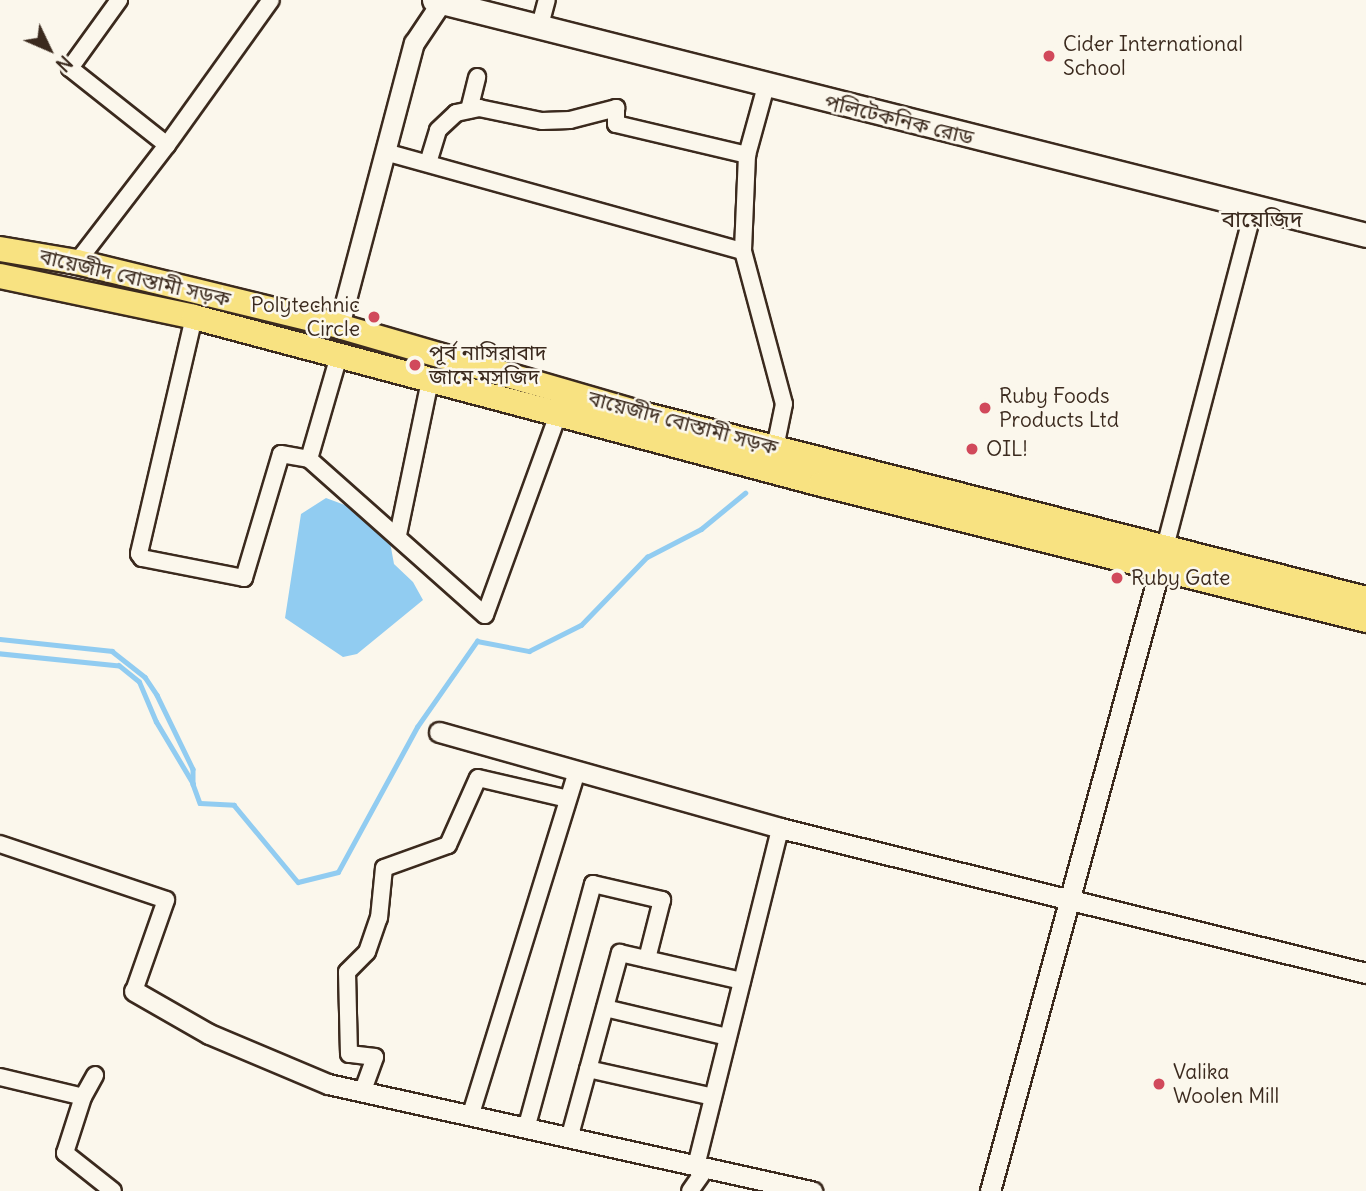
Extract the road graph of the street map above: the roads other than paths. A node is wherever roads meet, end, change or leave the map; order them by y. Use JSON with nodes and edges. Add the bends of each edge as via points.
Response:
{"nodes":[{"id":1,"x":119,"y":0,"type":"edge"},
{"id":2,"x":271,"y":0,"type":"edge"},
{"id":3,"x":547,"y":0,"type":"edge"},
{"id":4,"x":437,"y":2,"type":"edge"},
{"id":5,"x":539,"y":29,"type":"junction"},
{"id":6,"x":477,"y":78,"type":"dead end"},
{"id":7,"x":766,"y":86,"type":"junction"},
{"id":8,"x":469,"y":110,"type":"junction"},
{"id":9,"x":167,"y":145,"type":"junction"},
{"id":10,"x":385,"y":152,"type":"junction"},
{"id":11,"x":747,"y":155,"type":"junction"},
{"id":12,"x":428,"y":163,"type":"junction"},
{"id":13,"x":1254,"y":207,"type":"junction"},
{"id":14,"x":1366,"y":235,"type":"edge"},
{"id":15,"x":0,"y":249,"type":"edge"},
{"id":16,"x":743,"y":251,"type":"junction"},
{"id":17,"x":77,"y":262,"type":"junction"},
{"id":18,"x":0,"y":276,"type":"edge"},
{"id":19,"x":194,"y":317,"type":"junction"},
{"id":20,"x":339,"y":326,"type":"junction"},
{"id":21,"x":339,"y":356,"type":"junction"},
{"id":22,"x":430,"y":380,"type":"junction"},
{"id":23,"x":558,"y":414,"type":"junction"},
{"id":24,"x":775,"y":448,"type":"junction"},
{"id":25,"x":309,"y":459,"type":"junction"},
{"id":26,"x":398,"y":535,"type":"junction"},
{"id":27,"x":1163,"y":558,"type":"junction"},
{"id":28,"x":1366,"y":599,"type":"edge"},
{"id":29,"x":1366,"y":620,"type":"edge"},
{"id":30,"x":439,"y":732,"type":"dead end"},
{"id":31,"x":577,"y":771,"type":"junction"},
{"id":32,"x":568,"y":799,"type":"junction"},
{"id":33,"x":780,"y":828,"type":"junction"},
{"id":34,"x":0,"y":844,"type":"edge"},
{"id":35,"x":1071,"y":901,"type":"junction"},
{"id":36,"x":647,"y":959,"type":"junction"},
{"id":37,"x":1366,"y":974,"type":"edge"},
{"id":38,"x":742,"y":981,"type":"junction"},
{"id":39,"x":134,"y":991,"type":"joint"},
{"id":40,"x":605,"y":1008,"type":"junction"},
{"id":41,"x":728,"y":1037,"type":"junction"},
{"id":42,"x":588,"y":1069,"type":"junction"},
{"id":43,"x":95,"y":1075,"type":"dead end"},
{"id":44,"x":0,"y":1077,"type":"edge"},
{"id":45,"x":362,"y":1093,"type":"junction"},
{"id":46,"x":83,"y":1097,"type":"junction"},
{"id":47,"x":713,"y":1097,"type":"junction"},
{"id":48,"x":470,"y":1117,"type":"junction"},
{"id":49,"x":526,"y":1129,"type":"junction"},
{"id":50,"x":569,"y":1139,"type":"junction"},
{"id":51,"x":701,"y":1167,"type":"junction"},
{"id":52,"x":113,"y":1191,"type":"edge"},
{"id":53,"x":690,"y":1191,"type":"edge"},
{"id":54,"x":811,"y":1191,"type":"edge"},
{"id":55,"x":990,"y":1191,"type":"edge"}],
"edges":[{"from":1,"to":9,"type":"street","via":[[70,68]]},
{"from":2,"to":9,"type":"street"},
{"from":3,"to":5,"type":"street"},
{"from":4,"to":5,"type":"main road","name":"পলিটেকনিক রোড"},
{"from":4,"to":10,"type":"street","via":[[414,43]]},
{"from":5,"to":7,"type":"main road","name":"পলিটেকনিক রোড"},
{"from":6,"to":8,"type":"street"},
{"from":7,"to":11,"type":"street"},
{"from":7,"to":13,"type":"main road","name":"পলিটেকনিক রোড"},
{"from":8,"to":11,"type":"street","via":[[570,120],[616,108],[616,124]]},
{"from":8,"to":12,"type":"street","via":[[456,113],[438,130]]},
{"from":9,"to":17,"type":"street"},
{"from":10,"to":12,"type":"street"},
{"from":10,"to":20,"type":"street"},
{"from":11,"to":16,"type":"street"},
{"from":12,"to":16,"type":"street"},
{"from":13,"to":14,"type":"main road","name":"পলিটেকনিক রোড"},
{"from":13,"to":27,"type":"street"},
{"from":15,"to":17,"type":"main road","name":"বায়েজীদ বোস্তামী সড়ক"},
{"from":16,"to":24,"type":"street","via":[[784,404]]},
{"from":17,"to":20,"type":"main road","name":"বায়েজীদ বোস্তামী সড়ক"},
{"from":18,"to":19,"type":"main road","name":"বায়েজীদ বোস্তামী সড়ক"},
{"from":19,"to":21,"type":"main road","name":"বায়েজীদ বোস্তামী সড়ক"},
{"from":19,"to":25,"type":"street","via":[[140,556],[244,578],[281,454]]},
{"from":20,"to":24,"type":"main road","name":"বায়েজীদ বোস্তামী সড়ক"},
{"from":21,"to":22,"type":"main road","name":"বায়েজীদ বোস্তামী সড়ক"},
{"from":21,"to":25,"type":"street"},
{"from":22,"to":23,"type":"main road","name":"বায়েজীদ বোস্তামী সড়ক"},
{"from":22,"to":26,"type":"street"},
{"from":23,"to":26,"type":"street","via":[[485,615]]},
{"from":23,"to":27,"type":"main road","name":"বায়েজীদ বোস্তামী সড়ক"},
{"from":24,"to":27,"type":"main road","name":"বায়েজীদ বোস্তামী সড়ক"},
{"from":25,"to":26,"type":"street"},
{"from":27,"to":28,"type":"main road","name":"বায়েজীদ বোস্তামী সড়ক"},
{"from":27,"to":29,"type":"main road","name":"বায়েজীদ বোস্তামী সড়ক"},
{"from":27,"to":35,"type":"street"},
{"from":30,"to":31,"type":"street"},
{"from":31,"to":32,"type":"street"},
{"from":31,"to":33,"type":"street"},
{"from":32,"to":45,"type":"street","via":[[478,778],[447,845],[384,868],[379,918],[367,952],[347,972],[349,1054],[375,1057]]},
{"from":32,"to":48,"type":"street"},
{"from":33,"to":35,"type":"street"},
{"from":33,"to":38,"type":"street"},
{"from":34,"to":39,"type":"street","via":[[166,900]]},
{"from":35,"to":37,"type":"street"},
{"from":35,"to":55,"type":"street"},
{"from":36,"to":38,"type":"street"},
{"from":36,"to":40,"type":"street","via":[[620,953]]},
{"from":36,"to":49,"type":"street","via":[[662,900],[593,884]]},
{"from":38,"to":41,"type":"street"},
{"from":39,"to":45,"type":"street","via":[[273,1064]]},
{"from":40,"to":41,"type":"street"},
{"from":40,"to":42,"type":"street"},
{"from":41,"to":47,"type":"street"},
{"from":42,"to":47,"type":"street"},
{"from":42,"to":50,"type":"street"},
{"from":43,"to":46,"type":"street"},
{"from":44,"to":46,"type":"street"},
{"from":45,"to":48,"type":"street"},
{"from":46,"to":52,"type":"street","via":[[65,1153]]},
{"from":47,"to":51,"type":"street"},
{"from":48,"to":49,"type":"street"},
{"from":49,"to":50,"type":"street"},
{"from":50,"to":51,"type":"street"},
{"from":51,"to":53,"type":"street"},
{"from":51,"to":54,"type":"street"}]}
